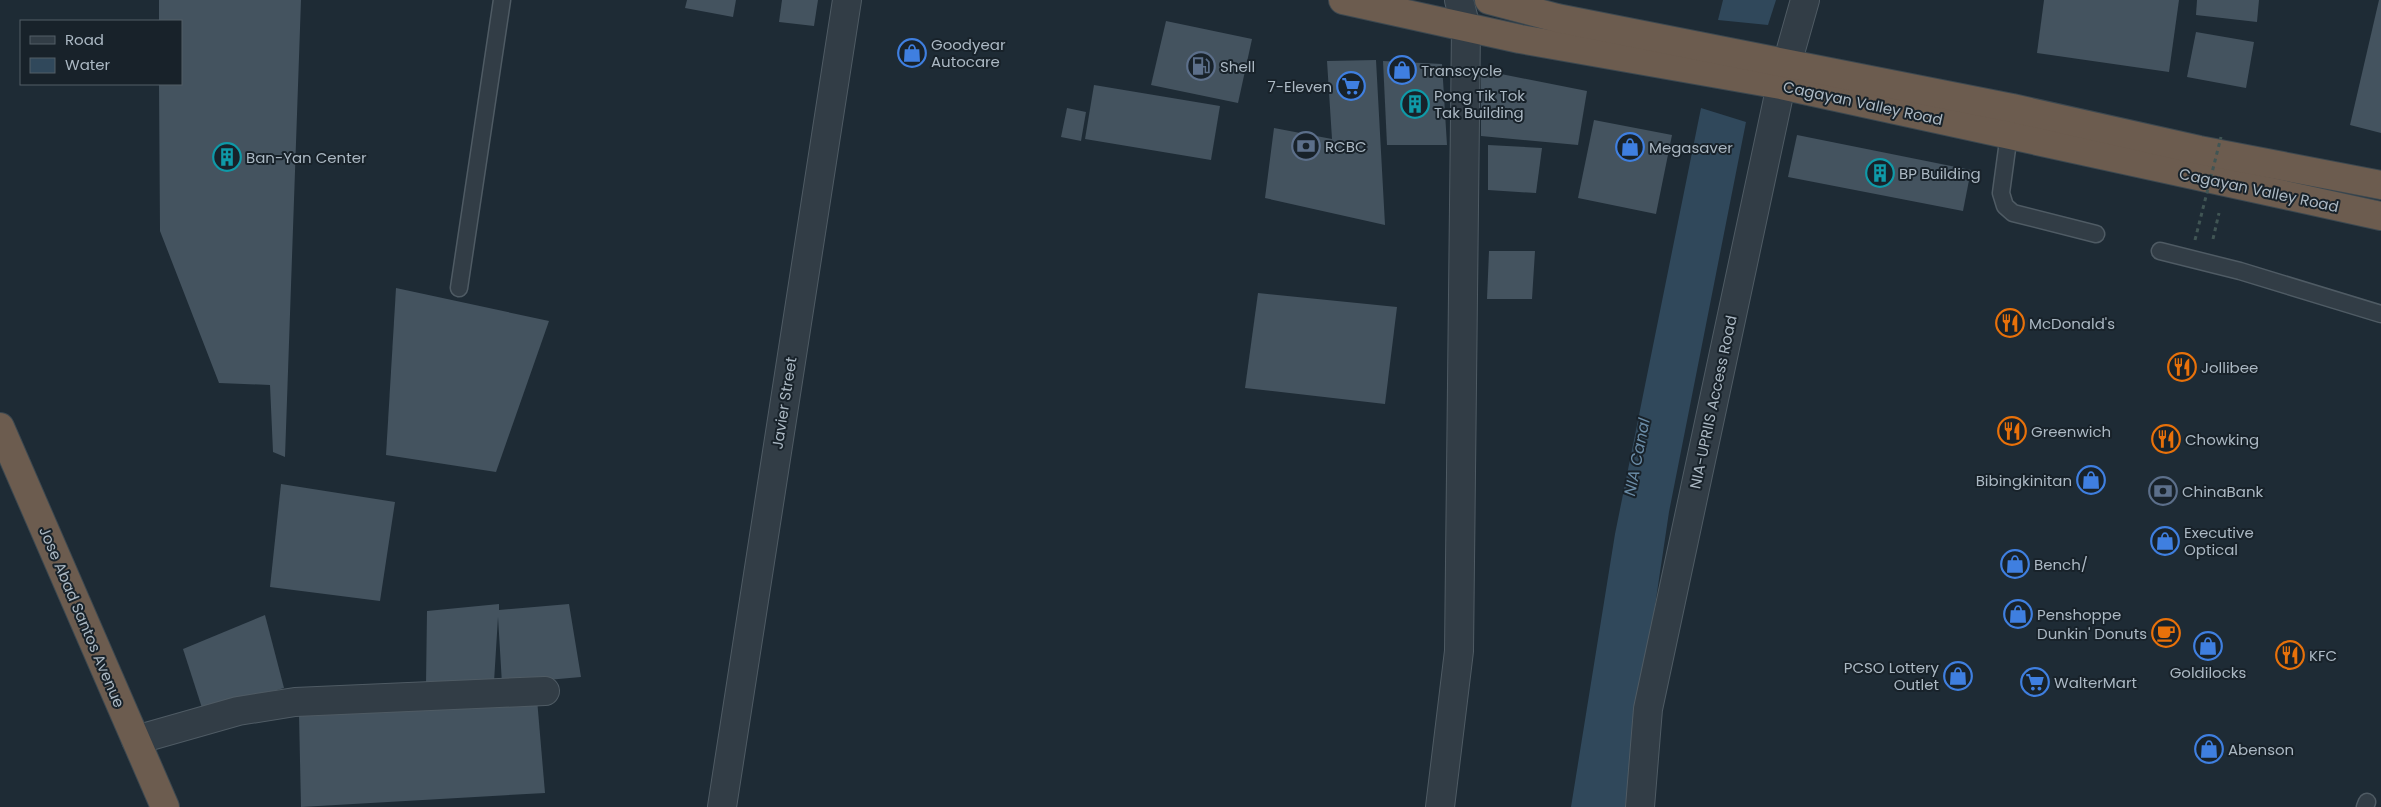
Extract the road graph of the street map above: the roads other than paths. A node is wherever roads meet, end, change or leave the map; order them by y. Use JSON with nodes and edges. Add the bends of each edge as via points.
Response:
{"nodes":[{"id":1,"x":502,"y":0,"type":"edge"},
{"id":2,"x":848,"y":0,"type":"edge"},
{"id":3,"x":1343,"y":0,"type":"edge"},
{"id":4,"x":1459,"y":0,"type":"edge"},
{"id":5,"x":1489,"y":0,"type":"edge"},
{"id":6,"x":1805,"y":0,"type":"edge"},
{"id":7,"x":1466,"y":28,"type":"junction"},
{"id":8,"x":1783,"y":74,"type":"junction"},
{"id":9,"x":2009,"y":134,"type":"junction"},
{"id":10,"x":2381,"y":184,"type":"edge"},
{"id":11,"x":2381,"y":216,"type":"edge"},
{"id":12,"x":2096,"y":234,"type":"dead end"},
{"id":13,"x":2160,"y":251,"type":"dead end"},
{"id":14,"x":459,"y":288,"type":"dead end"},
{"id":15,"x":2381,"y":314,"type":"edge"},
{"id":16,"x":0,"y":427,"type":"edge"},
{"id":17,"x":545,"y":691,"type":"dead end"},
{"id":18,"x":136,"y":740,"type":"junction"},
{"id":19,"x":165,"y":807,"type":"edge"},
{"id":20,"x":722,"y":807,"type":"edge"},
{"id":21,"x":1440,"y":807,"type":"edge"},
{"id":22,"x":1640,"y":807,"type":"edge"}],
"edges":[{"from":1,"to":14,"type":"lane"},
{"from":2,"to":20,"type":"street","name":"Javier Street"},
{"from":3,"to":7,"type":"highway","name":"Cagayan Valley Road"},
{"from":4,"to":7,"type":"street"},
{"from":5,"to":8,"type":"highway","name":"Cagayan Valley Road"},
{"from":6,"to":8,"type":"street","name":"NIA-UPRIIS Access Road"},
{"from":7,"to":8,"type":"highway","name":"Cagayan Valley Road"},
{"from":7,"to":21,"type":"street","via":[[1459,651]]},
{"from":8,"to":9,"type":"highway","name":"Cagayan Valley Road"},
{"from":8,"to":10,"type":"highway","name":"Cagayan Valley Road","via":[[2012,108],[2199,150]]},
{"from":8,"to":22,"type":"street","name":"NIA-UPRIIS Access Road","via":[[1648,709]]},
{"from":9,"to":11,"type":"highway","name":"Cagayan Valley Road"},
{"from":9,"to":12,"type":"lane","via":[[2000,192],[2005,206],[2013,213]]},
{"from":13,"to":15,"type":"lane","via":[[2240,271]]},
{"from":16,"to":18,"type":"highway","name":"Jose Abad Santos Avenue"},
{"from":17,"to":18,"type":"street","via":[[295,702],[238,711]]},
{"from":18,"to":19,"type":"highway","name":"Jose Abad Santos Avenue"}]}
